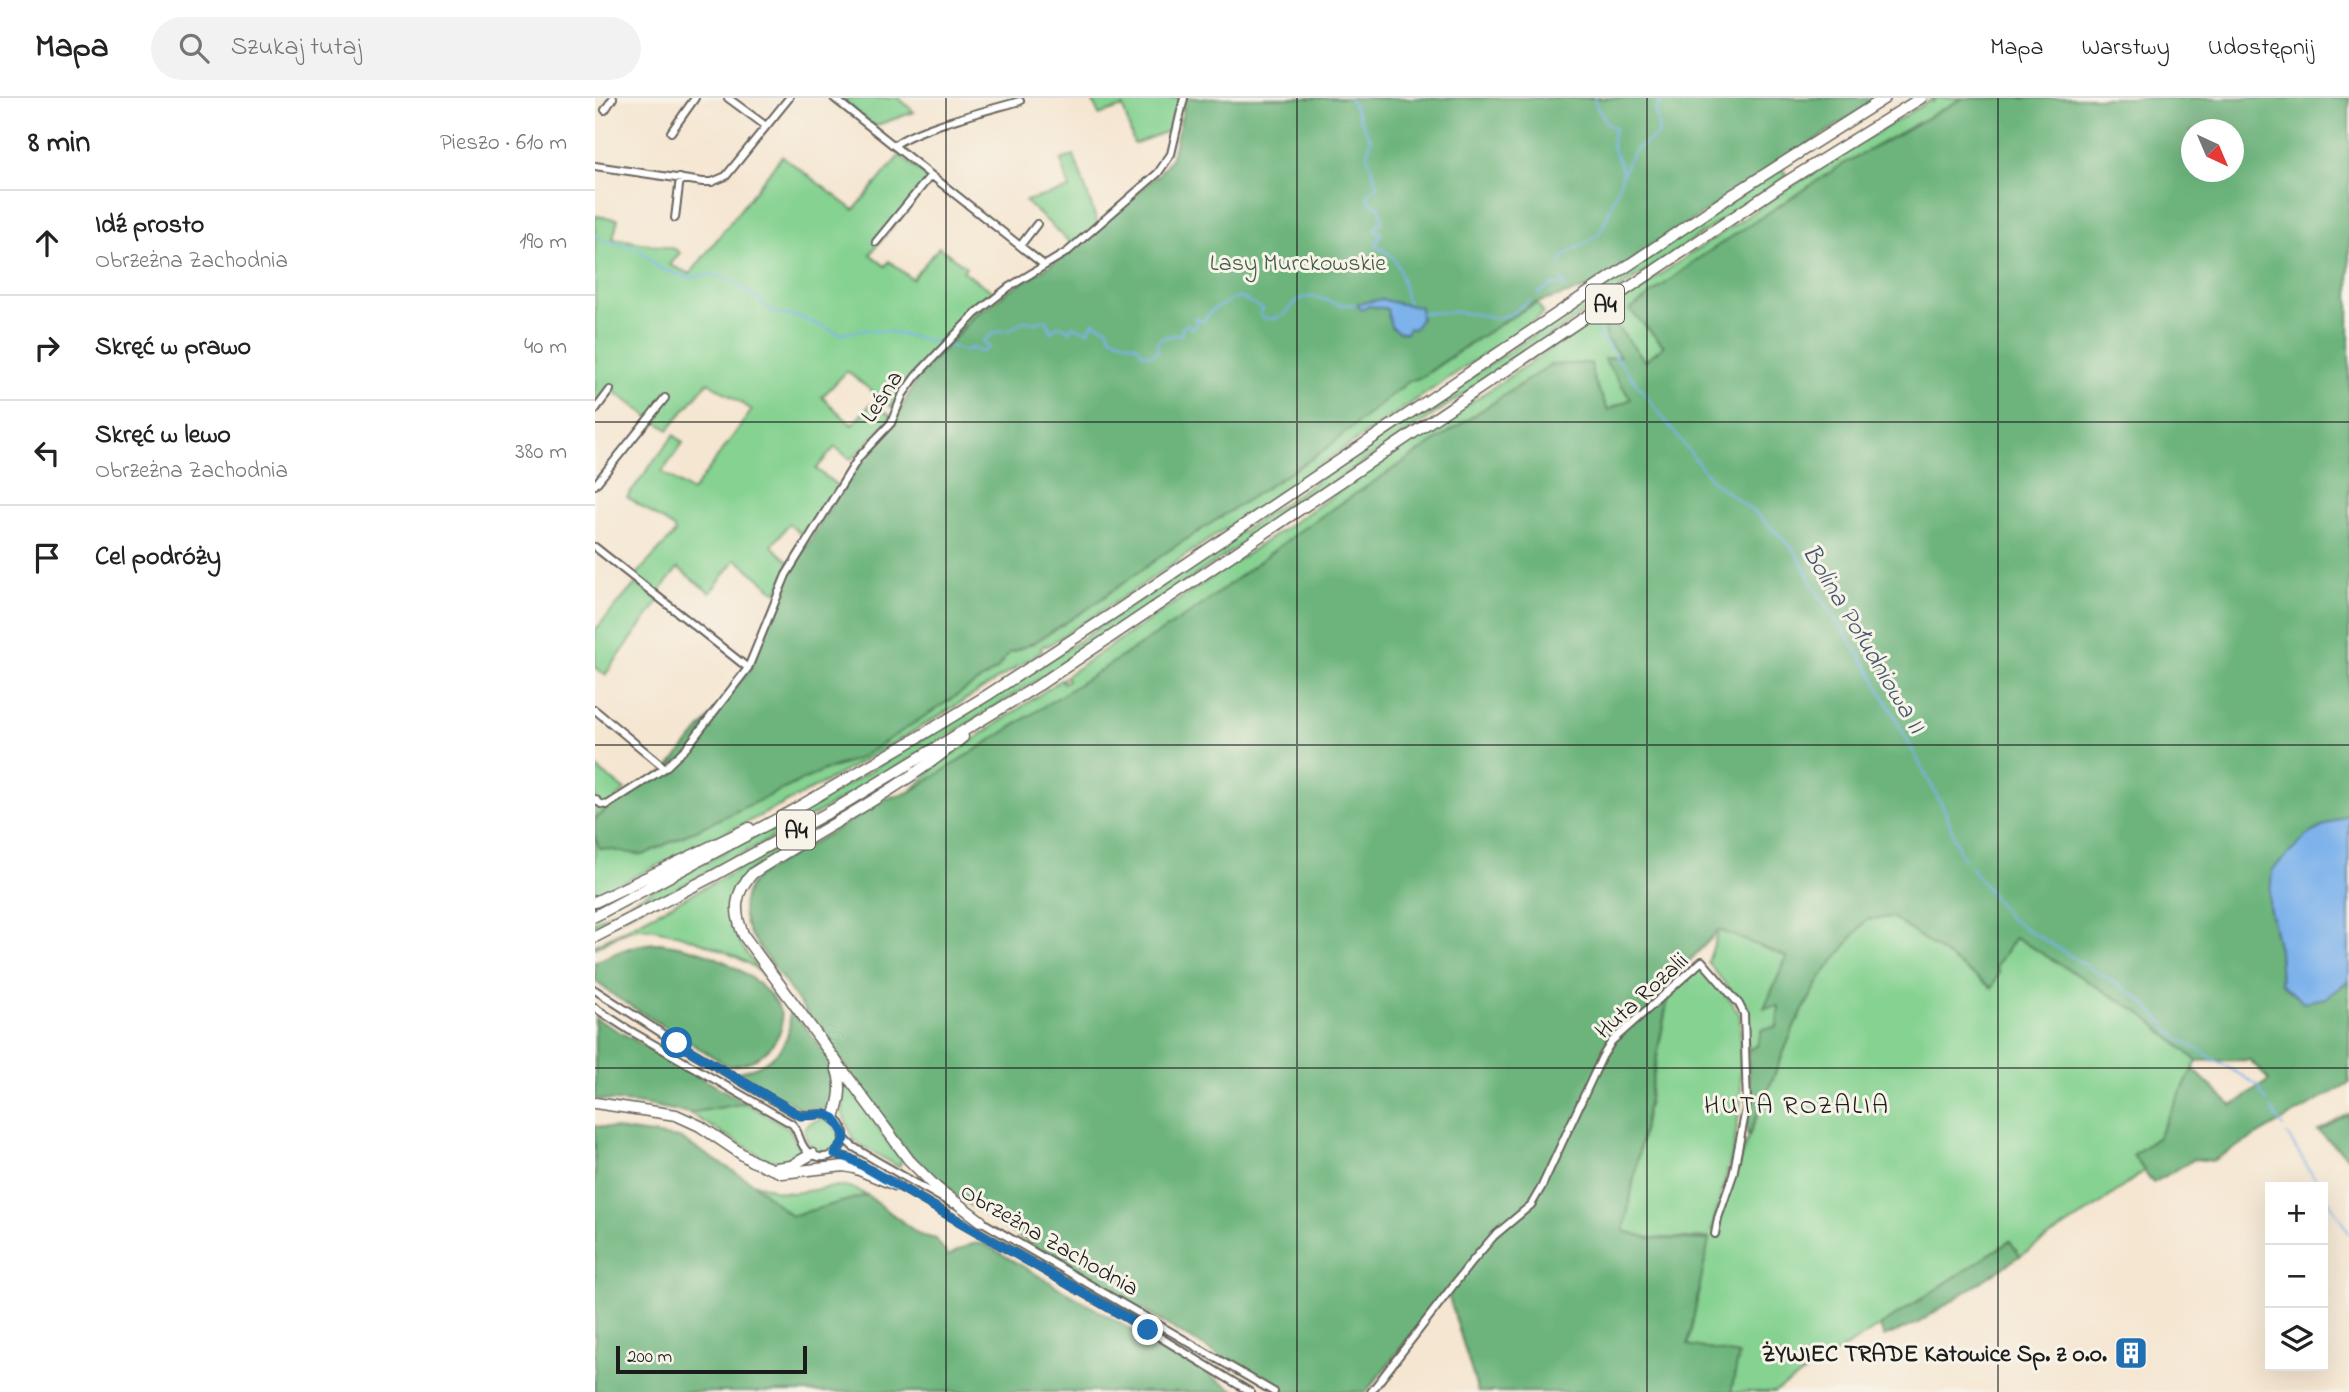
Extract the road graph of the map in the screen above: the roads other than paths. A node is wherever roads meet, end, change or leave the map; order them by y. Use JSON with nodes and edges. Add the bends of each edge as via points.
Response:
{"nodes":[{"id":1,"x":613,"y":98,"type":"edge"},
{"id":2,"x":695,"y":98,"type":"edge"},
{"id":3,"x":728,"y":98,"type":"edge"},
{"id":4,"x":789,"y":98,"type":"edge"},
{"id":5,"x":834,"y":98,"type":"edge"},
{"id":6,"x":1184,"y":98,"type":"edge"},
{"id":7,"x":1885,"y":98,"type":"edge"},
{"id":8,"x":1921,"y":98,"type":"edge"},
{"id":9,"x":1020,"y":101,"type":"dead end"},
{"id":10,"x":605,"y":110,"type":"dead end"},
{"id":11,"x":767,"y":126,"type":"junction"},
{"id":12,"x":671,"y":132,"type":"dead end"},
{"id":13,"x":894,"y":146,"type":"junction"},
{"id":14,"x":595,"y":166,"type":"edge"},
{"id":15,"x":931,"y":175,"type":"junction"},
{"id":16,"x":680,"y":178,"type":"junction"},
{"id":17,"x":675,"y":218,"type":"dead end"},
{"id":18,"x":1037,"y":224,"type":"dead end"},
{"id":19,"x":876,"y":242,"type":"dead end"},
{"id":20,"x":1020,"y":246,"type":"junction"},
{"id":21,"x":1044,"y":265,"type":"junction"},
{"id":22,"x":610,"y":390,"type":"dead end"},
{"id":23,"x":665,"y":398,"type":"dead end"},
{"id":24,"x":595,"y":410,"type":"edge"},
{"id":25,"x":595,"y":485,"type":"edge"},
{"id":26,"x":595,"y":547,"type":"edge"},
{"id":27,"x":748,"y":668,"type":"junction"},
{"id":28,"x":595,"y":710,"type":"edge"},
{"id":29,"x":991,"y":715,"type":"junction"},
{"id":30,"x":665,"y":768,"type":"junction"},
{"id":31,"x":831,"y":789,"type":"junction"},
{"id":32,"x":595,"y":799,"type":"edge"},
{"id":33,"x":595,"y":902,"type":"edge"},
{"id":34,"x":595,"y":916,"type":"edge"},
{"id":35,"x":595,"y":937,"type":"edge"},
{"id":36,"x":595,"y":990,"type":"edge"},
{"id":37,"x":595,"y":1007,"type":"edge"},
{"id":38,"x":825,"y":1046,"type":"junction"},
{"id":39,"x":595,"y":1104,"type":"edge"},
{"id":40,"x":834,"y":1118,"type":"junction"},
{"id":41,"x":804,"y":1124,"type":"junction"},
{"id":42,"x":845,"y":1139,"type":"junction"},
{"id":43,"x":812,"y":1154,"type":"junction"},
{"id":44,"x":835,"y":1154,"type":"junction"},
{"id":45,"x":768,"y":1168,"type":"junction"},
{"id":46,"x":895,"y":1185,"type":"junction"},
{"id":47,"x":981,"y":1221,"type":"junction"},
{"id":48,"x":1715,"y":1234,"type":"dead end"},
{"id":49,"x":1250,"y":1392,"type":"edge"},
{"id":50,"x":1274,"y":1392,"type":"edge"},
{"id":51,"x":1371,"y":1392,"type":"edge"}],
"edges":[{"from":1,"to":10,"type":"street"},
{"from":2,"to":12,"type":"street"},
{"from":3,"to":11,"type":"street"},
{"from":4,"to":11,"type":"street"},
{"from":5,"to":13,"type":"street"},
{"from":6,"to":21,"type":"street","name":"Leśna","via":[[1166,163],[1067,252]]},
{"from":7,"to":31,"type":"highway","number":"A4","via":[[1734,194],[1121,608]]},
{"from":8,"to":29,"type":"highway","number":"A4","via":[[1786,182]]},
{"from":9,"to":13,"type":"street","via":[[936,127]]},
{"from":11,"to":16,"type":"street","via":[[722,178],[707,182]]},
{"from":13,"to":15,"type":"street"},
{"from":14,"to":16,"type":"street"},
{"from":15,"to":19,"type":"street"},
{"from":15,"to":20,"type":"street"},
{"from":16,"to":17,"type":"street"},
{"from":18,"to":20,"type":"street"},
{"from":20,"to":21,"type":"street"},
{"from":21,"to":27,"type":"street","name":"Leśna","via":[[975,314],[916,376],[891,423],[859,457],[786,575]]},
{"from":22,"to":24,"type":"street"},
{"from":23,"to":25,"type":"street"},
{"from":26,"to":27,"type":"street"},
{"from":27,"to":30,"type":"street","name":"Leśna","via":[[687,747]]},
{"from":28,"to":30,"type":"street"},
{"from":29,"to":35,"type":"highway","number":"A4","via":[[840,806]]},
{"from":29,"to":38,"type":"highway","via":[[927,766],[753,873],[741,888],[736,915],[744,936]]},
{"from":30,"to":32,"type":"street","name":"Leśna","via":[[607,805]]},
{"from":31,"to":33,"type":"highway"},
{"from":31,"to":34,"type":"highway","number":"A4"},
{"from":36,"to":41,"type":"street","via":[[801,1116]]},
{"from":37,"to":41,"type":"street","via":[[784,1120]]},
{"from":38,"to":40,"type":"highway","via":[[841,1081]]},
{"from":38,"to":47,"type":"highway","via":[[909,1160]]},
{"from":39,"to":45,"type":"highway","via":[[676,1115]]},
{"from":40,"to":41,"type":"street","via":[[825,1114]]},
{"from":40,"to":42,"type":"street"},
{"from":41,"to":43,"type":"street","via":[[806,1150]]},
{"from":42,"to":44,"type":"street"},
{"from":42,"to":47,"type":"street","name":"Obrzeżna Zachodnia"},
{"from":43,"to":44,"type":"street"},
{"from":43,"to":45,"type":"highway","via":[[791,1166]]},
{"from":44,"to":46,"type":"street","name":"Obrzeżna Zachodnia"},
{"from":45,"to":46,"type":"highway","via":[[782,1174],[834,1166],[854,1168]]},
{"from":46,"to":49,"type":"street","name":"Obrzeżna Zachodnia"},
{"from":47,"to":50,"type":"street","name":"Obrzeżna Zachodnia"},
{"from":48,"to":51,"type":"street","name":"Huta Rozalii","via":[[1747,1104],[1744,1014],[1702,961],[1612,1041],[1531,1205],[1469,1265]]}]}
